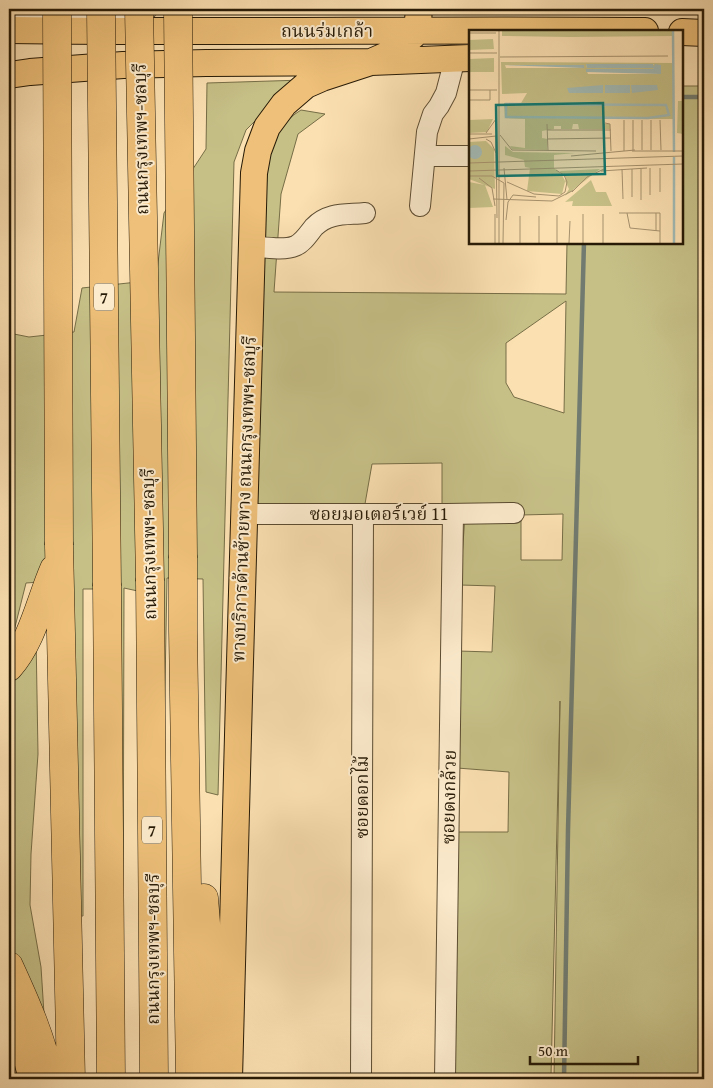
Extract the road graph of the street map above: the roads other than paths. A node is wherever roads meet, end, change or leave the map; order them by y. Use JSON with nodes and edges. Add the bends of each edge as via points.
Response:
{"nodes":[{"id":1,"x":57,"y":9,"type":"edge"},
{"id":2,"x":101,"y":9,"type":"edge"},
{"id":3,"x":147,"y":9,"type":"edge"},
{"id":4,"x":178,"y":9,"type":"edge"},
{"id":5,"x":9,"y":11,"type":"edge"},
{"id":6,"x":132,"y":20,"type":"edge"},
{"id":7,"x":410,"y":20,"type":"edge"},
{"id":8,"x":9,"y":30,"type":"edge"},
{"id":9,"x":533,"y":30,"type":"edge"},
{"id":10,"x":371,"y":62,"type":"junction"},
{"id":11,"x":464,"y":64,"type":"edge"},
{"id":12,"x":9,"y":75,"type":"edge"},
{"id":13,"x":284,"y":104,"type":"junction"},
{"id":14,"x":425,"y":156,"type":"junction"},
{"id":15,"x":469,"y":156,"type":"edge"},
{"id":16,"x":420,"y":206,"type":"dead end"},
{"id":17,"x":366,"y":213,"type":"dead end"},
{"id":18,"x":252,"y":246,"type":"junction"},
{"id":19,"x":514,"y":513,"type":"dead end"},
{"id":20,"x":244,"y":514,"type":"junction"},
{"id":21,"x":363,"y":514,"type":"junction"},
{"id":22,"x":453,"y":514,"type":"junction"},
{"id":23,"x":59,"y":550,"type":"junction"},
{"id":24,"x":9,"y":666,"type":"edge"},
{"id":25,"x":184,"y":743,"type":"junction"},
{"id":26,"x":9,"y":966,"type":"edge"},
{"id":27,"x":9,"y":1006,"type":"edge"},
{"id":28,"x":189,"y":1046,"type":"junction"},
{"id":29,"x":32,"y":1079,"type":"edge"},
{"id":30,"x":50,"y":1079,"type":"edge"},
{"id":31,"x":70,"y":1079,"type":"edge"},
{"id":32,"x":111,"y":1079,"type":"edge"},
{"id":33,"x":154,"y":1079,"type":"edge"},
{"id":34,"x":183,"y":1079,"type":"edge"},
{"id":35,"x":190,"y":1079,"type":"edge"},
{"id":36,"x":211,"y":1079,"type":"edge"},
{"id":37,"x":229,"y":1079,"type":"edge"},
{"id":38,"x":361,"y":1079,"type":"edge"},
{"id":39,"x":445,"y":1079,"type":"edge"}],
"edges":[{"from":1,"to":23,"type":"highway","bridge":true},
{"from":2,"to":32,"type":"highway","number":"7","bridge":true},
{"from":3,"to":5,"type":"street"},
{"from":4,"to":25,"type":"highway","bridge":true},
{"from":6,"to":7,"type":"main road","name":"ถนนร่มเกล้า"},
{"from":6,"to":8,"type":"main road","name":"ถนนร่มเกล้า","bridge":true},
{"from":6,"to":33,"type":"highway","name":"ถนนกรุงเทพฯ-ชลบุรี","number":"7","bridge":true,"via":[[150,581]]},
{"from":7,"to":9,"type":"main road","name":"ถนนร่มเกล้า"},
{"from":7,"to":10,"type":"main road","name":"ทางบริการด้านซ้ายทาง ถนนกรุงเทพฯ-ชลบุรี","via":[[394,52]]},
{"from":10,"to":11,"type":"main road"},
{"from":10,"to":12,"type":"main road","via":[[123,65]]},
{"from":10,"to":13,"type":"main road","name":"ทางบริการด้านซ้ายทาง ถนนกรุงเทพฯ-ชลบุรี","via":[[306,85]]},
{"from":11,"to":13,"type":"main road","via":[[336,84],[316,89]]},
{"from":11,"to":14,"type":"street","via":[[433,114],[427,132]]},
{"from":13,"to":18,"type":"main road","name":"ทางบริการด้านซ้ายทาง ถนนกรุงเทพฯ-ชลบุรี","via":[[267,127],[258,151],[254,173]]},
{"from":14,"to":15,"type":"street"},
{"from":14,"to":16,"type":"street"},
{"from":17,"to":18,"type":"street","via":[[324,218],[295,246]]},
{"from":18,"to":20,"type":"main road","name":"ทางบริการด้านซ้ายทาง ถนนกรุงเทพฯ-ชลบุรี"},
{"from":19,"to":22,"type":"street","name":"ซอยมอเตอร์เวย์ 11"},
{"from":20,"to":21,"type":"street","name":"ซอยมอเตอร์เวย์ 11"},
{"from":20,"to":37,"type":"main road","name":"ทางบริการด้านซ้ายทาง ถนนกรุงเทพฯ-ชลบุรี"},
{"from":21,"to":22,"type":"street","name":"ซอยมอเตอร์เวย์ 11"},
{"from":21,"to":38,"type":"street","name":"ซอยดอกไม้"},
{"from":22,"to":39,"type":"street","name":"ซอยดงกล้วย"},
{"from":23,"to":24,"type":"highway","via":[[39,610],[18,656]]},
{"from":23,"to":31,"type":"highway"},
{"from":25,"to":28,"type":"highway"},
{"from":25,"to":36,"type":"highway","via":[[209,961]]},
{"from":26,"to":30,"type":"highway","via":[[36,1030]]},
{"from":27,"to":29,"type":"main road"},
{"from":28,"to":34,"type":"highway"},
{"from":28,"to":35,"type":"highway"}]}
